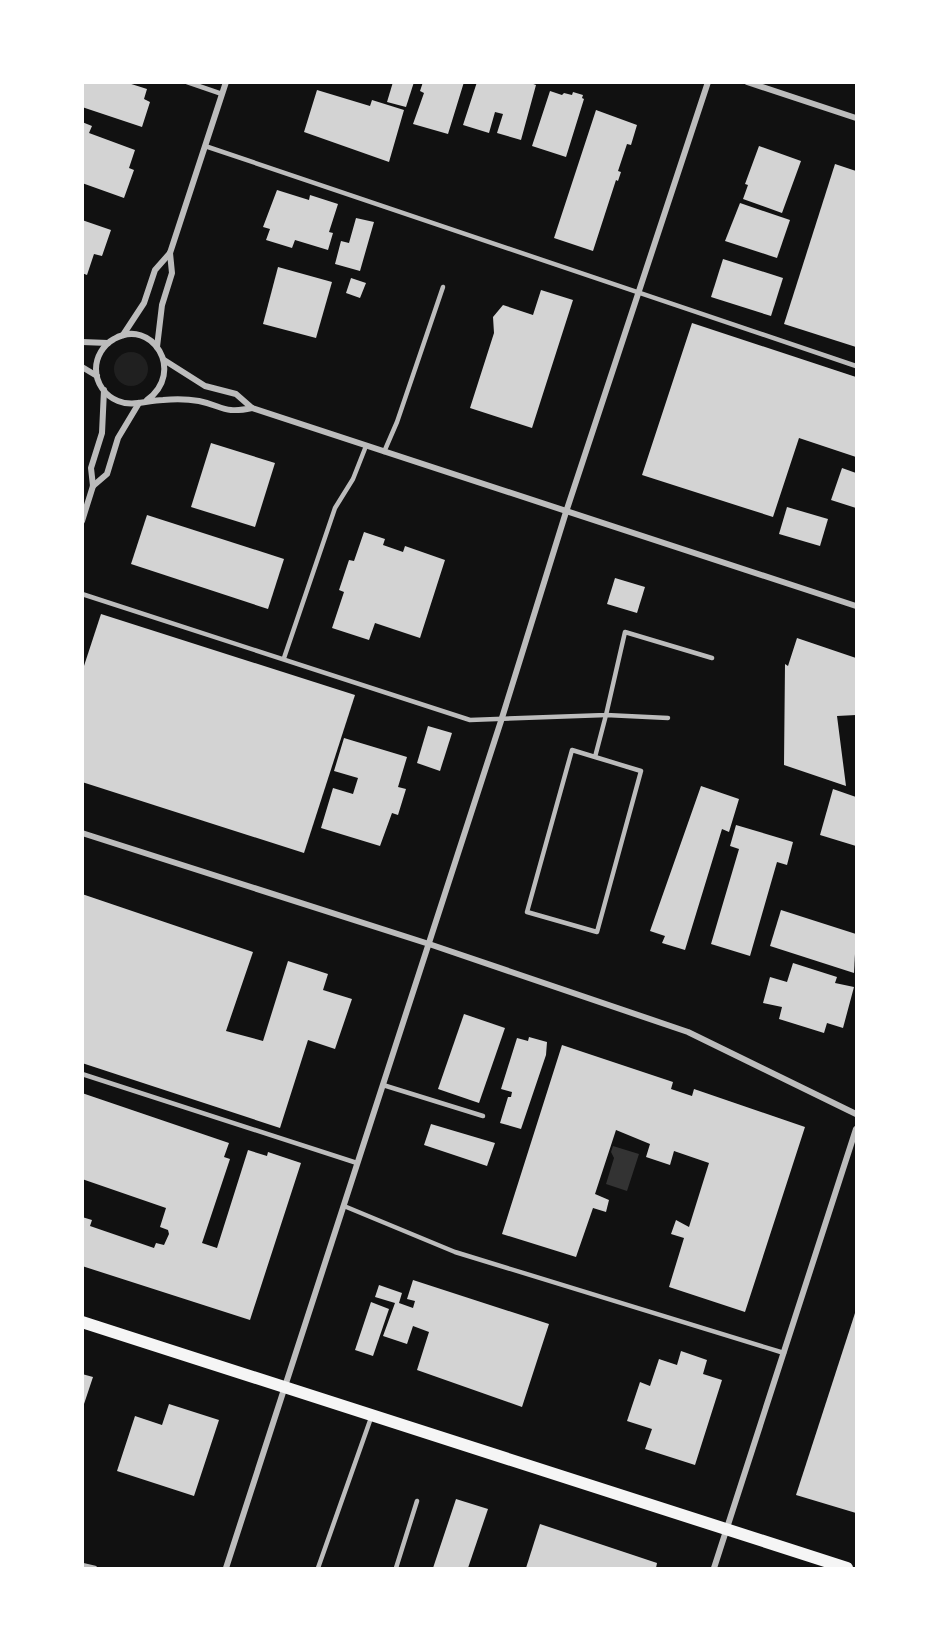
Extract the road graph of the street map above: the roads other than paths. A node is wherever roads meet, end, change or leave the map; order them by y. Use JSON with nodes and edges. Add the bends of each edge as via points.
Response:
{"nodes":[{"id":1,"x":187,"y":82,"type":"edge"},
{"id":2,"x":226,"y":82,"type":"edge"},
{"id":3,"x":708,"y":82,"type":"edge"},
{"id":4,"x":747,"y":82,"type":"edge"},
{"id":5,"x":222,"y":94,"type":"junction"},
{"id":6,"x":856,"y":118,"type":"edge"},
{"id":7,"x":205,"y":146,"type":"junction"},
{"id":8,"x":170,"y":253,"type":"junction"},
{"id":9,"x":443,"y":287,"type":"dead end"},
{"id":10,"x":638,"y":294,"type":"junction"},
{"id":11,"x":123,"y":335,"type":"junction"},
{"id":12,"x":82,"y":342,"type":"edge"},
{"id":13,"x":108,"y":343,"type":"junction"},
{"id":14,"x":157,"y":347,"type":"junction"},
{"id":15,"x":164,"y":360,"type":"junction"},
{"id":16,"x":856,"y":366,"type":"edge"},
{"id":17,"x":82,"y":367,"type":"edge"},
{"id":18,"x":97,"y":376,"type":"junction"},
{"id":19,"x":104,"y":390,"type":"junction"},
{"id":20,"x":147,"y":400,"type":"junction"},
{"id":21,"x":139,"y":403,"type":"junction"},
{"id":22,"x":252,"y":408,"type":"junction"},
{"id":23,"x":366,"y":447,"type":"junction"},
{"id":24,"x":384,"y":452,"type":"junction"},
{"id":25,"x":93,"y":486,"type":"junction"},
{"id":26,"x":566,"y":512,"type":"junction"},
{"id":27,"x":82,"y":521,"type":"edge"},
{"id":28,"x":82,"y":594,"type":"edge"},
{"id":29,"x":856,"y":606,"type":"edge"},
{"id":30,"x":284,"y":658,"type":"junction"},
{"id":31,"x":712,"y":658,"type":"dead end"},
{"id":32,"x":606,"y":715,"type":"junction"},
{"id":33,"x":668,"y":718,"type":"dead end"},
{"id":34,"x":501,"y":721,"type":"junction"},
{"id":35,"x":595,"y":757,"type":"junction"},
{"id":36,"x":82,"y":833,"type":"edge"},
{"id":37,"x":429,"y":944,"type":"junction"},
{"id":38,"x":82,"y":1074,"type":"edge"},
{"id":39,"x":383,"y":1085,"type":"junction"},
{"id":40,"x":856,"y":1114,"type":"edge"},
{"id":41,"x":483,"y":1116,"type":"dead end"},
{"id":42,"x":856,"y":1129,"type":"edge"},
{"id":43,"x":357,"y":1163,"type":"junction"},
{"id":44,"x":344,"y":1206,"type":"junction"},
{"id":45,"x":82,"y":1322,"type":"edge"},
{"id":46,"x":784,"y":1353,"type":"junction"},
{"id":47,"x":285,"y":1388,"type":"junction"},
{"id":48,"x":372,"y":1415,"type":"junction"},
{"id":49,"x":417,"y":1501,"type":"dead end"},
{"id":50,"x":727,"y":1529,"type":"junction"},
{"id":51,"x":82,"y":1565,"type":"edge"},
{"id":52,"x":95,"y":1569,"type":"edge"},
{"id":53,"x":225,"y":1569,"type":"edge"},
{"id":54,"x":318,"y":1569,"type":"edge"},
{"id":55,"x":396,"y":1569,"type":"edge"},
{"id":56,"x":714,"y":1569,"type":"edge"},
{"id":57,"x":848,"y":1569,"type":"edge"}],
"edges":[{"from":1,"to":5,"type":"lane"},
{"from":2,"to":5,"type":"street"},
{"from":3,"to":10,"type":"street"},
{"from":4,"to":6,"type":"street"},
{"from":5,"to":7,"type":"street"},
{"from":7,"to":8,"type":"street"},
{"from":7,"to":10,"type":"lane"},
{"from":8,"to":11,"type":"street","via":[[156,270],[144,303]]},
{"from":8,"to":14,"type":"street","via":[[172,273],[162,305]]},
{"from":9,"to":24,"type":"lane"},
{"from":10,"to":16,"type":"lane"},
{"from":10,"to":26,"type":"street"},
{"from":11,"to":13,"type":"street"},
{"from":11,"to":14,"type":"street","via":[[142,336]]},
{"from":12,"to":13,"type":"street"},
{"from":13,"to":18,"type":"street","via":[[98,358]]},
{"from":14,"to":15,"type":"street"},
{"from":15,"to":20,"type":"street","via":[[162,383]]},
{"from":15,"to":22,"type":"street","via":[[205,386],[236,394]]},
{"from":17,"to":18,"type":"street"},
{"from":18,"to":19,"type":"street"},
{"from":19,"to":21,"type":"street","via":[[120,402]]},
{"from":19,"to":25,"type":"street","via":[[102,433],[91,468]]},
{"from":20,"to":21,"type":"street"},
{"from":20,"to":22,"type":"street","via":[[200,401],[232,412]]},
{"from":21,"to":25,"type":"street","via":[[118,438],[107,474]]},
{"from":22,"to":23,"type":"street"},
{"from":23,"to":24,"type":"street"},
{"from":23,"to":30,"type":"lane","via":[[335,508]]},
{"from":24,"to":26,"type":"street"},
{"from":25,"to":27,"type":"street"},
{"from":26,"to":29,"type":"street"},
{"from":26,"to":34,"type":"street"},
{"from":28,"to":30,"type":"lane"},
{"from":30,"to":34,"type":"lane","via":[[470,720]]},
{"from":31,"to":32,"type":"lane","via":[[625,632]]},
{"from":32,"to":33,"type":"lane"},
{"from":32,"to":34,"type":"lane"},
{"from":32,"to":35,"type":"lane"},
{"from":34,"to":37,"type":"street"},
{"from":35,"to":35,"type":"lane","via":[[572,750],[527,912],[597,932],[641,771]]},
{"from":36,"to":37,"type":"street"},
{"from":37,"to":39,"type":"street"},
{"from":37,"to":40,"type":"street","via":[[688,1032]]},
{"from":38,"to":43,"type":"lane"},
{"from":39,"to":41,"type":"lane"},
{"from":39,"to":43,"type":"street"},
{"from":42,"to":46,"type":"street"},
{"from":43,"to":44,"type":"street"},
{"from":44,"to":46,"type":"lane","via":[[455,1252]]},
{"from":44,"to":47,"type":"street"},
{"from":45,"to":47,"type":"main road"},
{"from":46,"to":50,"type":"street"},
{"from":47,"to":48,"type":"main road"},
{"from":47,"to":53,"type":"street"},
{"from":48,"to":50,"type":"main road"},
{"from":48,"to":54,"type":"lane"},
{"from":49,"to":55,"type":"lane"},
{"from":50,"to":56,"type":"street"},
{"from":50,"to":57,"type":"main road"},
{"from":51,"to":52,"type":"lane"}]}
